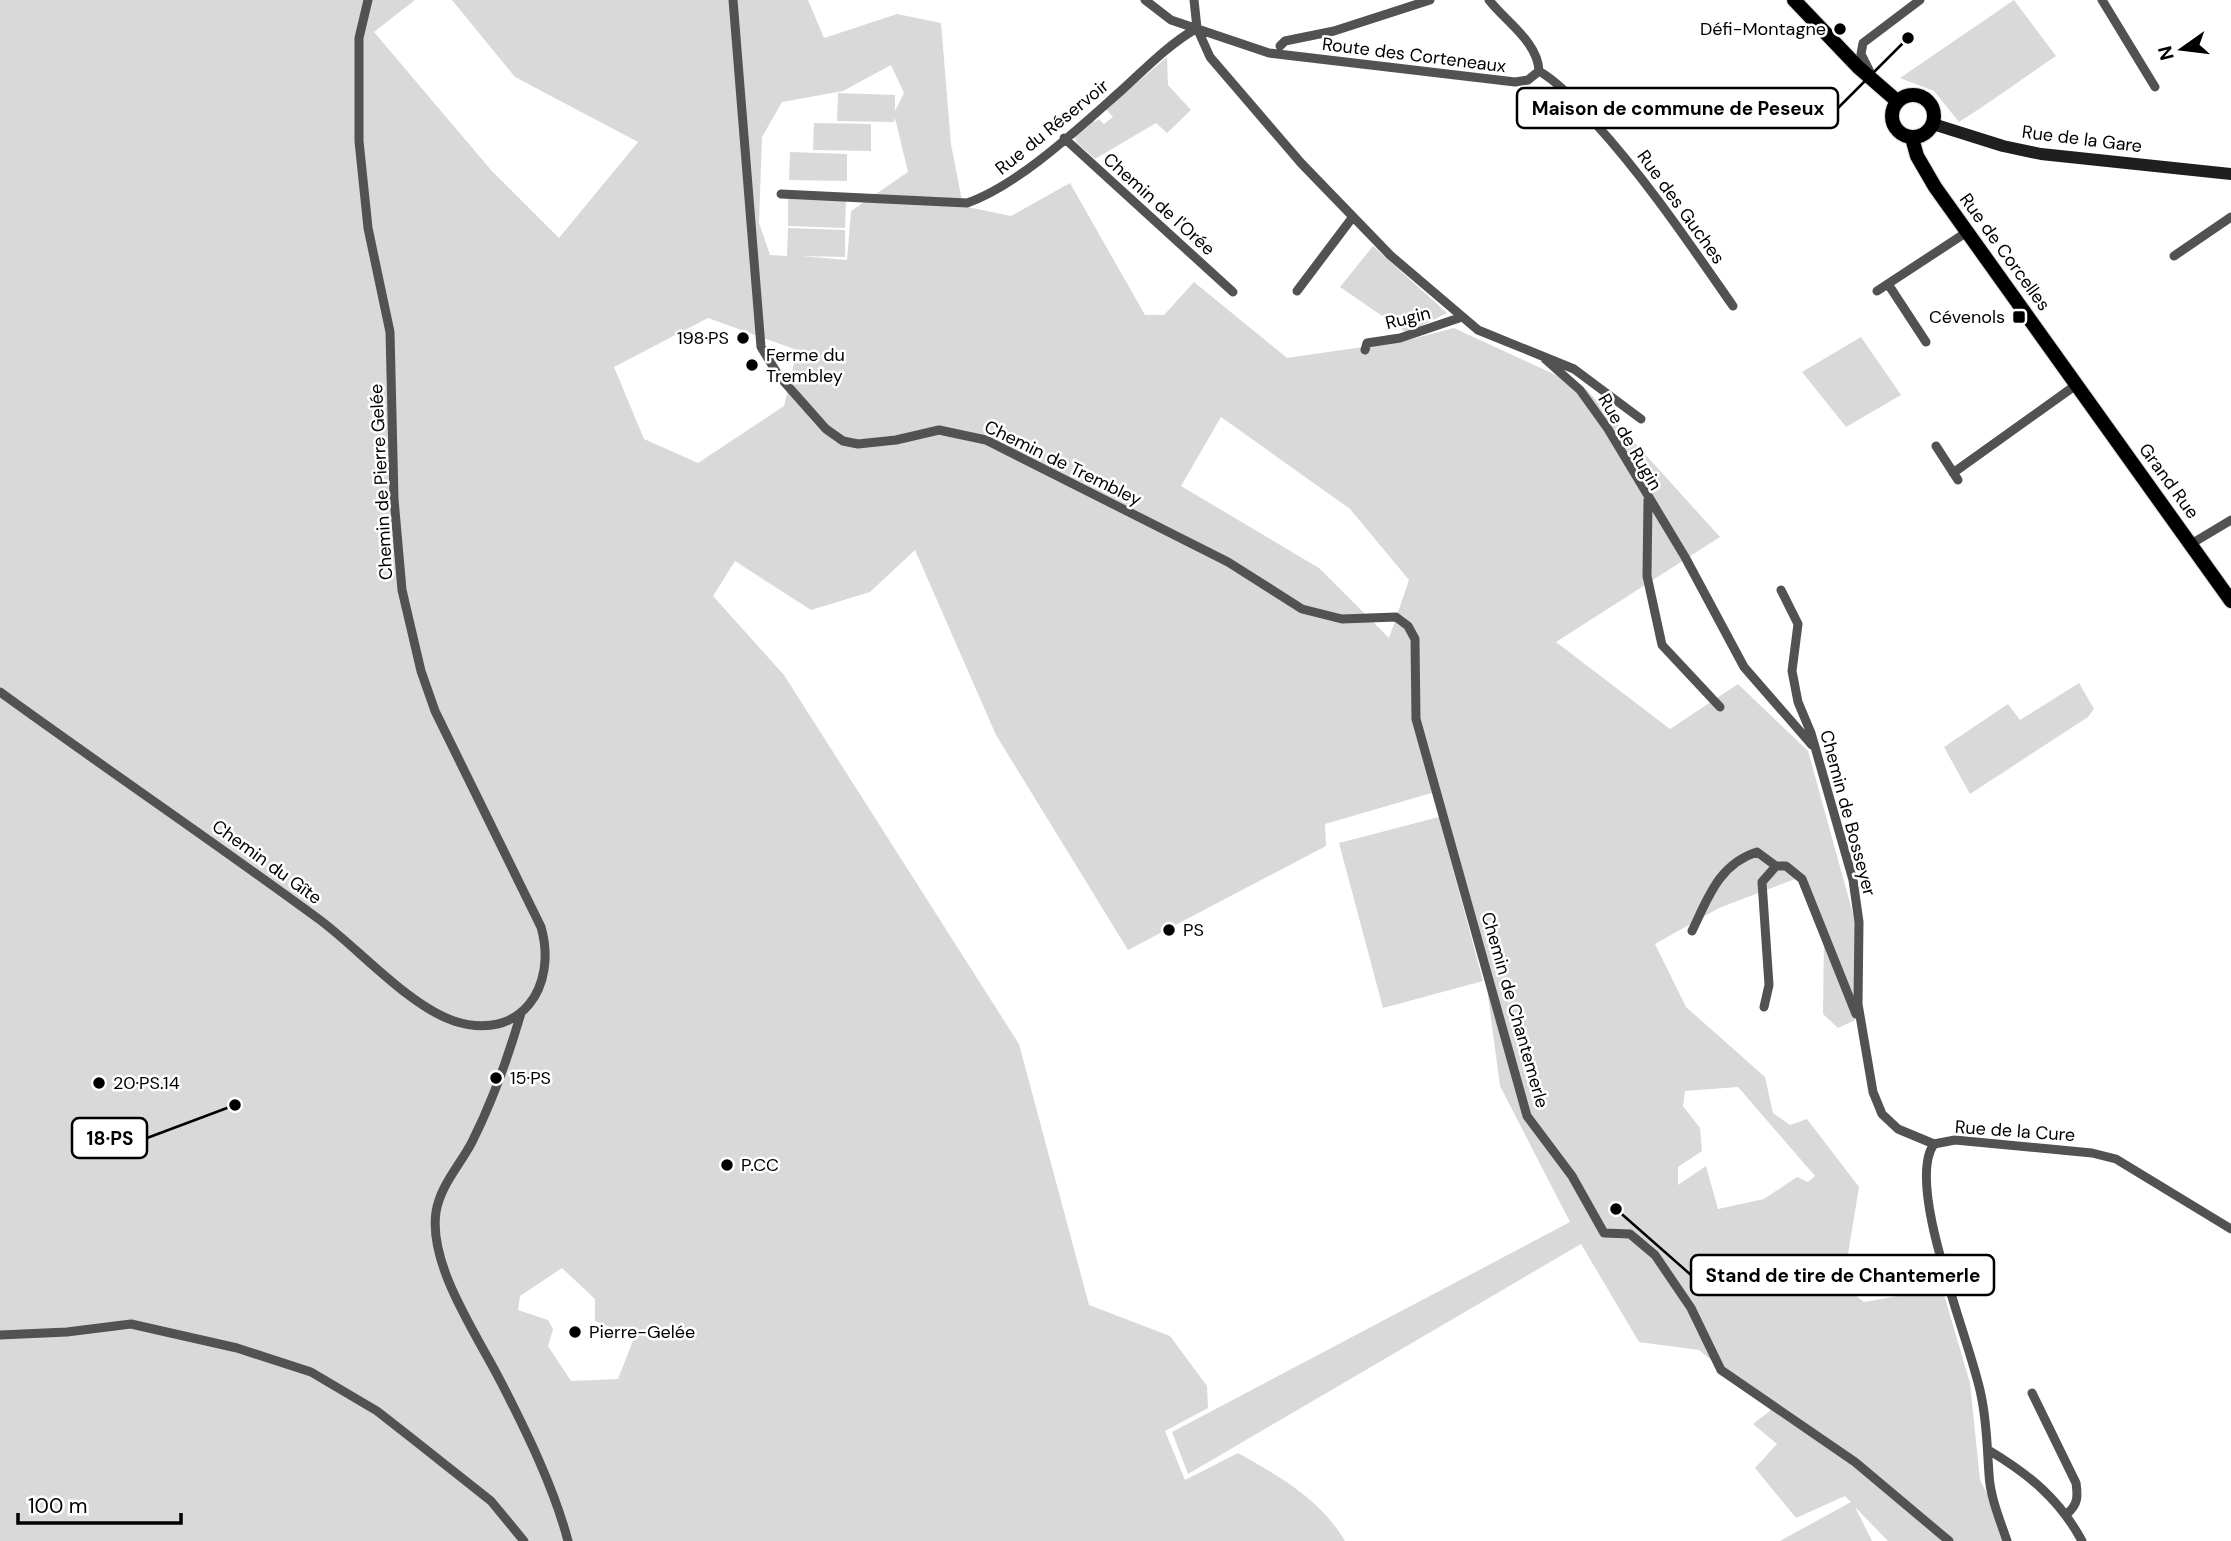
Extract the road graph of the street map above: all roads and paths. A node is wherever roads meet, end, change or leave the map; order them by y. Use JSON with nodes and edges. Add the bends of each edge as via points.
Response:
{"nodes":[{"id":1,"x":368,"y":0,"type":"edge"},
{"id":2,"x":733,"y":0,"type":"edge"},
{"id":3,"x":1145,"y":0,"type":"edge"},
{"id":4,"x":1194,"y":0,"type":"edge"},
{"id":5,"x":1430,"y":0,"type":"edge"},
{"id":6,"x":1489,"y":0,"type":"edge"},
{"id":7,"x":1794,"y":0,"type":"edge"},
{"id":8,"x":1920,"y":0,"type":"edge"},
{"id":9,"x":2102,"y":0,"type":"edge"},
{"id":10,"x":1197,"y":28,"type":"junction"},
{"id":11,"x":1280,"y":46,"type":"dead end"},
{"id":12,"x":1539,"y":71,"type":"junction"},
{"id":13,"x":1876,"y":83,"type":"junction"},
{"id":14,"x":2155,"y":87,"type":"dead end"},
{"id":15,"x":1898,"y":102,"type":"junction"},
{"id":16,"x":1933,"y":124,"type":"junction"},
{"id":17,"x":1064,"y":138,"type":"junction"},
{"id":18,"x":1912,"y":138,"type":"junction"},
{"id":19,"x":2231,"y":174,"type":"edge"},
{"id":20,"x":781,"y":194,"type":"dead end"},
{"id":21,"x":2231,"y":217,"type":"edge"},
{"id":22,"x":1352,"y":218,"type":"junction"},
{"id":23,"x":1967,"y":232,"type":"junction"},
{"id":24,"x":2174,"y":256,"type":"dead end"},
{"id":25,"x":1888,"y":284,"type":"junction"},
{"id":26,"x":1297,"y":291,"type":"dead end"},
{"id":27,"x":1877,"y":291,"type":"dead end"},
{"id":28,"x":1233,"y":292,"type":"dead end"},
{"id":29,"x":1733,"y":306,"type":"dead end"},
{"id":30,"x":1462,"y":317,"type":"junction"},
{"id":31,"x":1926,"y":342,"type":"dead end"},
{"id":32,"x":1365,"y":350,"type":"dead end"},
{"id":33,"x":1540,"y":356,"type":"junction"},
{"id":34,"x":2076,"y":385,"type":"junction"},
{"id":35,"x":1641,"y":419,"type":"dead end"},
{"id":36,"x":1936,"y":446,"type":"dead end"},
{"id":37,"x":1648,"y":498,"type":"junction"},
{"id":38,"x":2231,"y":520,"type":"edge"},
{"id":39,"x":2191,"y":544,"type":"junction"},
{"id":40,"x":1781,"y":590,"type":"dead end"},
{"id":41,"x":2231,"y":601,"type":"edge"},
{"id":42,"x":1415,"y":639,"type":"joint"},
{"id":43,"x":0,"y":692,"type":"edge"},
{"id":44,"x":1720,"y":707,"type":"dead end"},
{"id":45,"x":1815,"y":749,"type":"junction"},
{"id":46,"x":1776,"y":866,"type":"junction"},
{"id":47,"x":1692,"y":931,"type":"dead end"},
{"id":48,"x":1764,"y":1007,"type":"dead end"},
{"id":49,"x":521,"y":1013,"type":"junction"},
{"id":50,"x":1861,"y":1030,"type":"junction"},
{"id":51,"x":1934,"y":1144,"type":"junction"},
{"id":52,"x":2231,"y":1229,"type":"edge"},
{"id":53,"x":0,"y":1335,"type":"edge"},
{"id":54,"x":2032,"y":1393,"type":"dead end"},
{"id":55,"x":1990,"y":1451,"type":"junction"},
{"id":56,"x":2067,"y":1514,"type":"junction"},
{"id":57,"x":524,"y":1541,"type":"edge"},
{"id":58,"x":568,"y":1541,"type":"edge"},
{"id":59,"x":1949,"y":1541,"type":"edge"},
{"id":60,"x":2007,"y":1541,"type":"edge"},
{"id":61,"x":2082,"y":1541,"type":"edge"}],
"edges":[{"from":1,"to":49,"type":"street","name":"Chemin de Pierre Gelée","via":[[359,38],[359,141],[368,228],[390,332],[394,499],[402,590],[435,711],[541,927],[547,951],[545,975],[536,996]]},
{"from":2,"to":42,"type":"street","name":"Chemin de Trembley","via":[[761,347],[779,376],[826,429],[843,441],[858,444],[939,430],[986,440],[1228,562],[1302,609],[1342,620],[1396,617]]},
{"from":3,"to":10,"type":"street","name":"Route des Corteneaux","via":[[1171,20]]},
{"from":4,"to":10,"type":"street","name":"Rue de Rugin"},
{"from":5,"to":11,"type":"street"},
{"from":6,"to":12,"type":"street","name":"Route des Corteneaux","via":[[1539,58]]},
{"from":7,"to":13,"type":"main road"},
{"from":8,"to":13,"type":"street","via":[[1861,45]]},
{"from":9,"to":14,"type":"street"},
{"from":10,"to":12,"type":"street","name":"Route des Corteneaux","via":[[1269,53],[1515,82],[1528,80]]},
{"from":10,"to":17,"type":"street","name":"Rue du Réservoir","via":[[1173,42]]},
{"from":10,"to":22,"type":"street","name":"Rue de Rugin","via":[[1210,57]]},
{"from":12,"to":29,"type":"street","name":"Rue des Guches","via":[[1553,79],[1618,149]]},
{"from":13,"to":15,"type":"main road"},
{"from":15,"to":16,"type":"main road","via":[[1910,95],[1924,98],[1933,110]]},
{"from":15,"to":18,"type":"main road","via":[[1891,114],[1894,127]]},
{"from":16,"to":18,"type":"main road"},
{"from":16,"to":19,"type":"main road","name":"Rue de la Gare","via":[[2041,154]]},
{"from":17,"to":20,"type":"street","name":"Rue du Réservoir","via":[[994,193],[968,203]]},
{"from":17,"to":28,"type":"street","name":"Chemin de l'Orée"},
{"from":18,"to":23,"type":"main road","name":"Rue de Corcelles","via":[[1925,171]]},
{"from":21,"to":24,"type":"street"},
{"from":22,"to":26,"type":"street"},
{"from":22,"to":30,"type":"street","name":"Rue de Rugin"},
{"from":23,"to":25,"type":"street"},
{"from":23,"to":34,"type":"main road","name":"Rue de Corcelles"},
{"from":25,"to":27,"type":"street"},
{"from":25,"to":31,"type":"street"},
{"from":30,"to":32,"type":"street","name":"Rugin","via":[[1400,338],[1367,343]]},
{"from":30,"to":33,"type":"street","name":"Rue de Rugin","via":[[1489,337]]},
{"from":33,"to":35,"type":"street","name":"Rue de Rugin","via":[[1574,369]]},
{"from":33,"to":37,"type":"street","name":"Rue de Rugin","via":[[1580,390]]},
{"from":34,"to":36,"type":"street","via":[[1956,477]]},
{"from":34,"to":39,"type":"main road","name":"Grand Rue"},
{"from":37,"to":44,"type":"street","name":"Rue de Rugin","via":[[1647,576],[1662,645]]},
{"from":37,"to":45,"type":"street","via":[[1744,667]]},
{"from":38,"to":39,"type":"street"},
{"from":39,"to":41,"type":"main road","name":"Grand Rue"},
{"from":40,"to":45,"type":"street","name":"Chemin de Bosseyer","via":[[1798,624],[1792,671]]},
{"from":42,"to":59,"type":"street","name":"Chemin de Chantemerle","via":[[1416,719],[1527,1116],[1572,1176],[1604,1233],[1630,1234],[1656,1255],[1690,1308],[1721,1370],[1855,1462]]},
{"from":43,"to":49,"type":"street","name":"Chemin du Gîte","via":[[322,922],[428,1009],[479,1026]]},
{"from":45,"to":50,"type":"street","name":"Chemin de Bosseyer","via":[[1853,880],[1859,922]]},
{"from":46,"to":47,"type":"street","via":[[1757,852],[1738,858],[1719,877]]},
{"from":46,"to":48,"type":"street","via":[[1762,882],[1769,985]]},
{"from":46,"to":50,"type":"street","via":[[1786,866],[1802,879]]},
{"from":49,"to":58,"type":"street","name":"Chemin de Pierre Gelée","via":[[491,1102],[439,1197],[436,1227],[460,1304],[504,1387]]},
{"from":50,"to":51,"type":"street","name":"Chemin de Bosseyer","via":[[1872,1092],[1882,1114],[1898,1129]]},
{"from":51,"to":52,"type":"street","name":"Rue de la Cure","via":[[1955,1140],[2116,1159]]},
{"from":51,"to":55,"type":"street","name":"Rue de la Cure","via":[[1927,1157],[1927,1203],[1981,1394]]},
{"from":53,"to":57,"type":"street","via":[[131,1324],[237,1348],[311,1372],[377,1411],[424,1447],[491,1501]]},
{"from":54,"to":56,"type":"street","via":[[2077,1483],[2075,1507]]},
{"from":55,"to":56,"type":"street","via":[[2053,1496]]},
{"from":55,"to":60,"type":"street","name":"Rue de la Cure","via":[[1989,1475]]},
{"from":56,"to":61,"type":"street"}]}
